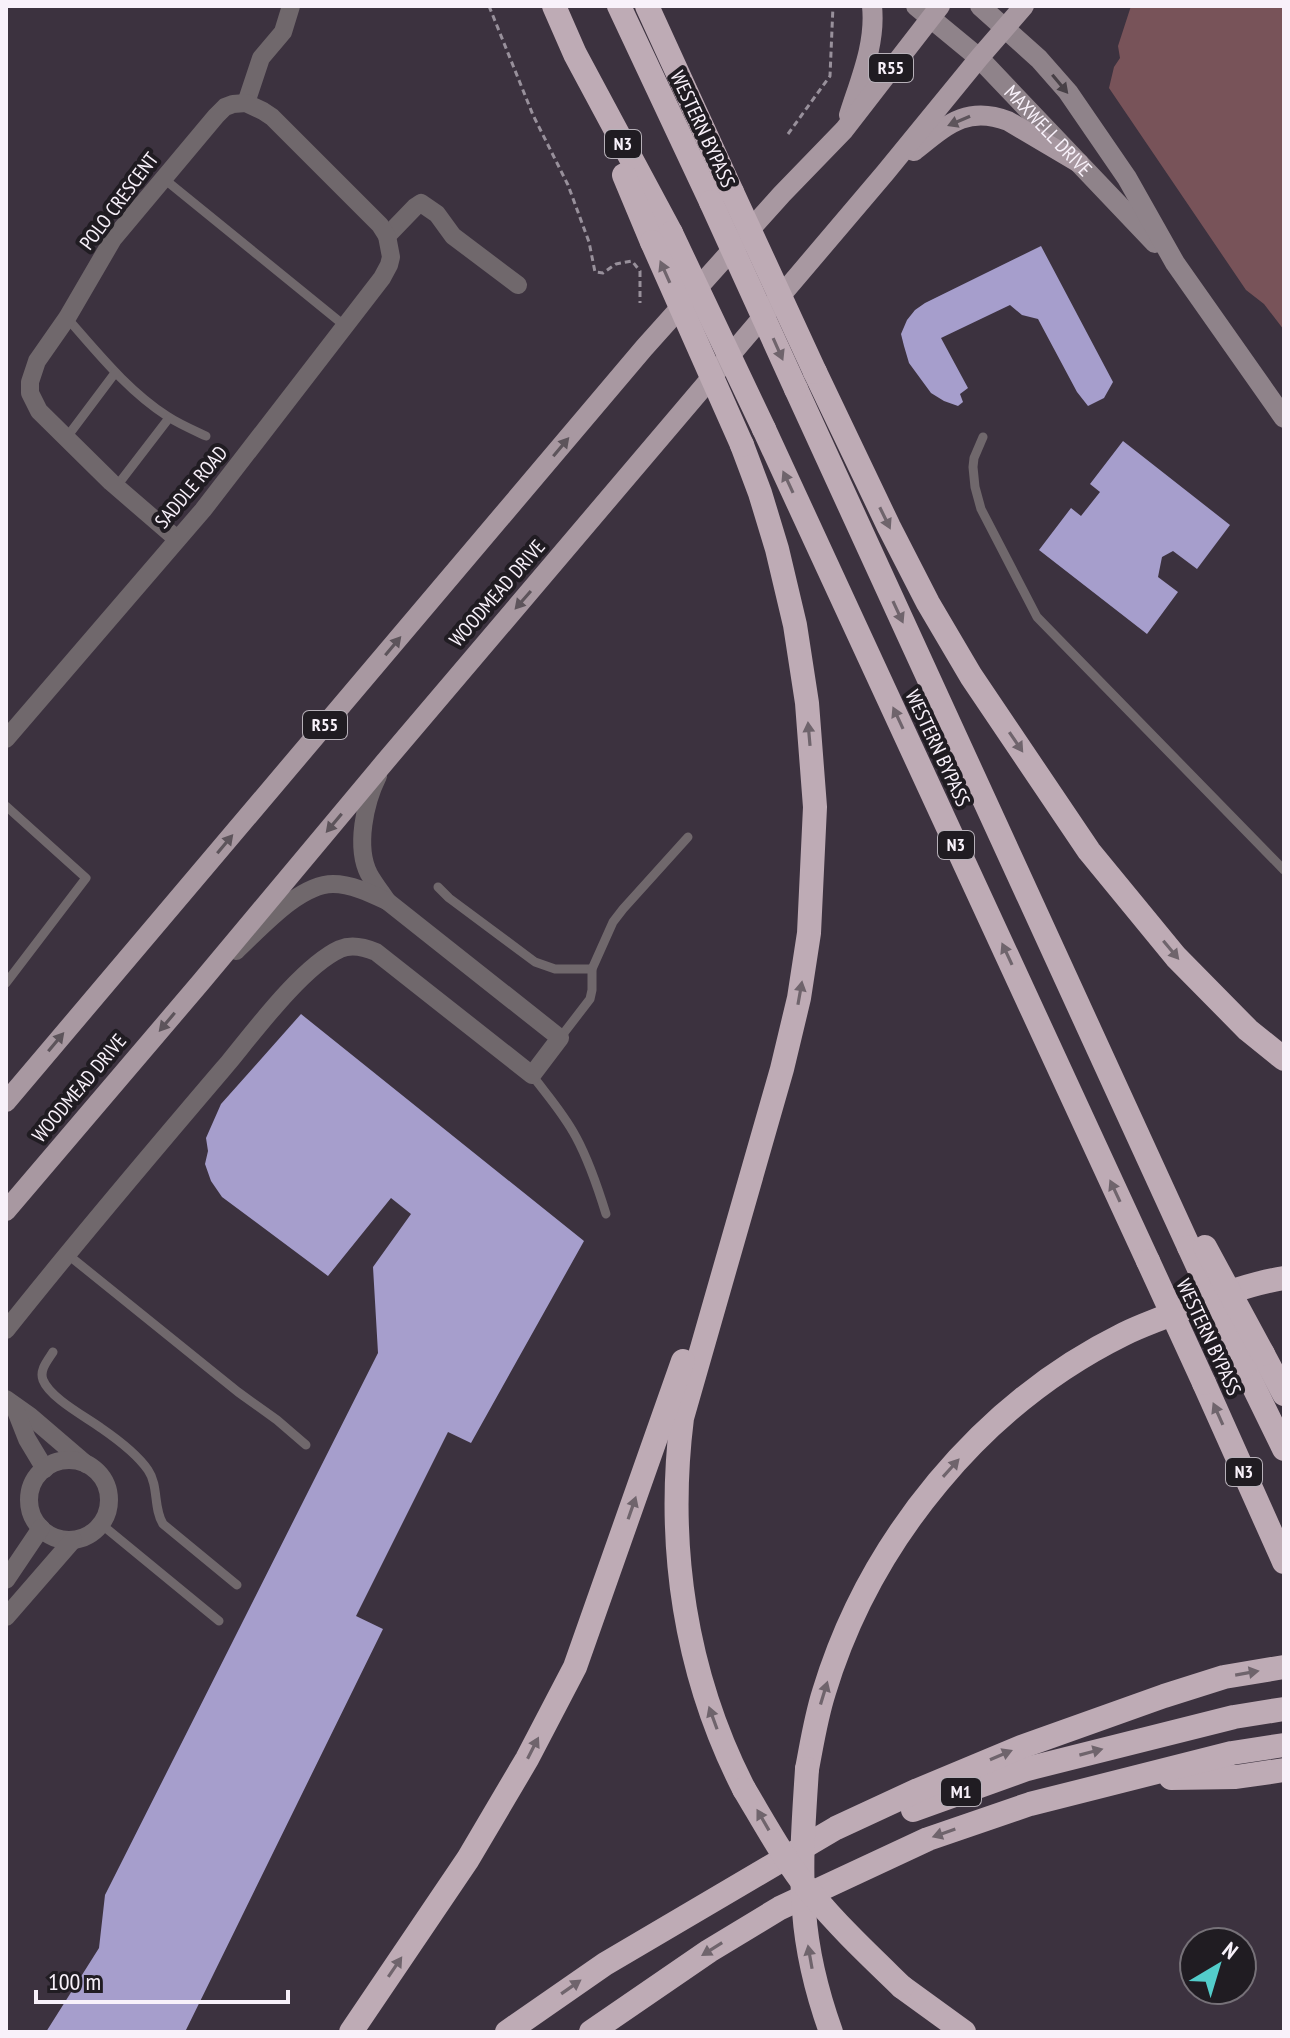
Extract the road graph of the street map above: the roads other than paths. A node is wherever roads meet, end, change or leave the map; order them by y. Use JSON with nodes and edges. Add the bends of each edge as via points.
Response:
{"nodes":[{"id":1,"x":291,"y":6,"type":"edge"},
{"id":2,"x":554,"y":6,"type":"edge"},
{"id":3,"x":619,"y":6,"type":"edge"},
{"id":4,"x":647,"y":6,"type":"edge"},
{"id":5,"x":872,"y":6,"type":"edge"},
{"id":6,"x":980,"y":6,"type":"edge"},
{"id":7,"x":1024,"y":6,"type":"edge"},
{"id":8,"x":929,"y":10,"type":"edge"},
{"id":9,"x":1006,"y":28,"type":"junction"},
{"id":10,"x":979,"y":58,"type":"junction"},
{"id":11,"x":246,"y":103,"type":"junction"},
{"id":12,"x":844,"y":130,"type":"junction"},
{"id":13,"x":1079,"y":163,"type":"junction"},
{"id":14,"x":885,"y":173,"type":"junction"},
{"id":15,"x":163,"y":178,"type":"junction"},
{"id":16,"x":721,"y":197,"type":"junction"},
{"id":17,"x":661,"y":237,"type":"junction"},
{"id":18,"x":389,"y":244,"type":"junction"},
{"id":19,"x":1175,"y":263,"type":"junction"},
{"id":20,"x":518,"y":285,"type":"dead end"},
{"id":21,"x":67,"y":318,"type":"junction"},
{"id":22,"x":345,"y":326,"type":"junction"},
{"id":23,"x":115,"y":373,"type":"junction"},
{"id":24,"x":169,"y":418,"type":"junction"},
{"id":25,"x":1284,"y":418,"type":"edge"},
{"id":26,"x":206,"y":436,"type":"dead end"},
{"id":27,"x":67,"y":437,"type":"junction"},
{"id":28,"x":983,"y":437,"type":"dead end"},
{"id":29,"x":116,"y":487,"type":"junction"},
{"id":30,"x":177,"y":539,"type":"junction"},
{"id":31,"x":9,"y":730,"type":"edge"},
{"id":32,"x":384,"y":763,"type":"junction"},
{"id":33,"x":6,"y":806,"type":"edge"},
{"id":34,"x":688,"y":837,"type":"dead end"},
{"id":35,"x":1284,"y":870,"type":"edge"},
{"id":36,"x":438,"y":887,"type":"dead end"},
{"id":37,"x":387,"y":901,"type":"junction"},
{"id":38,"x":592,"y":969,"type":"junction"},
{"id":39,"x":201,"y":982,"type":"junction"},
{"id":40,"x":6,"y":983,"type":"edge"},
{"id":41,"x":560,"y":1038,"type":"junction"},
{"id":42,"x":1284,"y":1059,"type":"edge"},
{"id":43,"x":782,"y":1069,"type":"junction"},
{"id":44,"x":532,"y":1075,"type":"junction"},
{"id":45,"x":6,"y":1102,"type":"edge"},
{"id":46,"x":9,"y":1209,"type":"edge"},
{"id":47,"x":606,"y":1214,"type":"dead end"},
{"id":48,"x":67,"y":1254,"type":"junction"},
{"id":49,"x":1284,"y":1278,"type":"edge"},
{"id":50,"x":6,"y":1330,"type":"edge"},
{"id":51,"x":53,"y":1352,"type":"dead end"},
{"id":52,"x":1254,"y":1360,"type":"junction"},
{"id":53,"x":1284,"y":1394,"type":"edge"},
{"id":54,"x":10,"y":1403,"type":"edge"},
{"id":55,"x":306,"y":1445,"type":"dead end"},
{"id":56,"x":1284,"y":1449,"type":"edge"},
{"id":57,"x":86,"y":1464,"type":"junction"},
{"id":58,"x":45,"y":1469,"type":"junction"},
{"id":59,"x":101,"y":1524,"type":"junction"},
{"id":60,"x":41,"y":1528,"type":"junction"},
{"id":61,"x":73,"y":1540,"type":"junction"},
{"id":62,"x":1284,"y":1562,"type":"edge"},
{"id":63,"x":6,"y":1580,"type":"edge"},
{"id":64,"x":237,"y":1585,"type":"dead end"},
{"id":65,"x":6,"y":1617,"type":"edge"},
{"id":66,"x":219,"y":1621,"type":"dead end"},
{"id":67,"x":1284,"y":1667,"type":"edge"},
{"id":68,"x":1284,"y":1709,"type":"edge"},
{"id":69,"x":1284,"y":1745,"type":"edge"},
{"id":70,"x":1284,"y":1770,"type":"edge"},
{"id":71,"x":1126,"y":1779,"type":"junction"},
{"id":72,"x":658,"y":1932,"type":"junction"},
{"id":73,"x":351,"y":2032,"type":"edge"},
{"id":74,"x":507,"y":2032,"type":"edge"},
{"id":75,"x":591,"y":2032,"type":"edge"},
{"id":76,"x":831,"y":2032,"type":"edge"},
{"id":77,"x":964,"y":2032,"type":"edge"}],
"edges":[{"from":1,"to":11,"type":"street","via":[[283,32],[261,58]]},
{"from":2,"to":17,"type":"highway","name":"WESTERN BYPASS","number":"N3"},
{"from":3,"to":16,"type":"highway","name":"WESTERN BYPASS","number":"N3"},
{"from":4,"to":16,"type":"highway"},
{"from":5,"to":12,"type":"main road","via":[[869,50]]},
{"from":6,"to":9,"type":"main road","name":"MAXWELL DRIVE"},
{"from":7,"to":9,"type":"main road","name":"WOODMEAD DRIVE"},
{"from":8,"to":10,"type":"main road","name":"MAXWELL DRIVE"},
{"from":8,"to":12,"type":"main road","number":"R55"},
{"from":9,"to":10,"type":"main road","name":"WOODMEAD DRIVE"},
{"from":9,"to":19,"type":"main road","name":"MAXWELL DRIVE","one_way":true,"via":[[1068,92],[1127,178]]},
{"from":10,"to":13,"type":"main road","name":"MAXWELL DRIVE"},
{"from":10,"to":14,"type":"main road","name":"WOODMEAD DRIVE"},
{"from":11,"to":15,"type":"street","name":"POLO CRESCENT","via":[[221,112]]},
{"from":11,"to":18,"type":"street","via":[[272,117],[380,225]]},
{"from":45,"to":12,"type":"main road","number":"R55","one_way":true,"via":[[644,348]]},
{"from":13,"to":14,"type":"main road","one_way":true,"via":[[1008,121],[980,115],[947,125]]},
{"from":13,"to":19,"type":"main road","name":"MAXWELL DRIVE"},
{"from":14,"to":32,"type":"main road","name":"WOODMEAD DRIVE","one_way":true},
{"from":15,"to":21,"type":"street","name":"POLO CRESCENT","via":[[113,239]]},
{"from":15,"to":22,"type":"lane"},
{"from":16,"to":42,"type":"highway","one_way":true,"bridge":true,"via":[[815,372],[928,603],[971,676],[1089,851],[1176,957]]},
{"from":16,"to":52,"type":"highway","name":"WESTERN BYPASS","number":"N3","one_way":true,"bridge":true,"via":[[796,389],[1092,1037]]},
{"from":43,"to":17,"type":"highway","one_way":true,"bridge":true,"via":[[809,933],[815,807],[807,703],[795,625],[760,493]]},
{"from":62,"to":17,"type":"highway","name":"WESTERN BYPASS","number":"N3","one_way":true,"bridge":true,"via":[[764,429]]},
{"from":18,"to":20,"type":"street","via":[[421,203],[453,236]]},
{"from":18,"to":22,"type":"street","name":"SADDLE ROAD","via":[[385,273]]},
{"from":19,"to":25,"type":"main road","name":"MAXWELL DRIVE"},
{"from":21,"to":23,"type":"lane"},
{"from":21,"to":27,"type":"street","name":"POLO CRESCENT","via":[[37,361],[30,393],[39,411]]},
{"from":22,"to":30,"type":"street","name":"SADDLE ROAD"},
{"from":23,"to":24,"type":"lane"},
{"from":23,"to":27,"type":"lane"},
{"from":24,"to":26,"type":"lane"},
{"from":24,"to":29,"type":"lane"},
{"from":27,"to":29,"type":"street","name":"POLO CRESCENT"},
{"from":28,"to":35,"type":"lane","via":[[973,467],[981,509],[1037,617]]},
{"from":29,"to":30,"type":"street","name":"POLO CRESCENT"},
{"from":30,"to":31,"type":"street","name":"SADDLE ROAD"},
{"from":32,"to":37,"type":"street","via":[[369,793],[363,825],[368,874]]},
{"from":32,"to":39,"type":"main road","name":"WOODMEAD DRIVE","one_way":true},
{"from":33,"to":40,"type":"lane","via":[[86,878]]},
{"from":34,"to":38,"type":"lane","via":[[623,909]]},
{"from":36,"to":38,"type":"lane","via":[[535,962],[555,969]]},
{"from":37,"to":39,"type":"street","via":[[358,889],[315,886]]},
{"from":37,"to":41,"type":"street"},
{"from":38,"to":41,"type":"lane","via":[[590,999]]},
{"from":39,"to":46,"type":"main road","name":"WOODMEAD DRIVE","one_way":true},
{"from":41,"to":44,"type":"street"},
{"from":73,"to":43,"type":"highway","one_way":true,"via":[[468,1859],[575,1667]]},
{"from":77,"to":43,"type":"highway","one_way":true,"bridge":true,"via":[[902,1987],[844,1931],[775,1842],[728,1756],[688,1633],[676,1482],[682,1418]]},
{"from":44,"to":47,"type":"lane","via":[[576,1136]]},
{"from":44,"to":48,"type":"street","via":[[376,952],[354,946],[340,949],[290,989]]},
{"from":48,"to":50,"type":"street"},
{"from":48,"to":55,"type":"lane"},
{"from":76,"to":49,"type":"highway","one_way":true,"bridge":true,"via":[[818,1995],[804,1912],[807,1769],[824,1691],[882,1561],[924,1498],[959,1458],[1027,1396],[1072,1364],[1125,1333]]},
{"from":51,"to":64,"type":"lane","via":[[43,1381],[66,1405],[134,1455],[151,1476],[163,1524]]},
{"from":52,"to":53,"type":"highway"},
{"from":52,"to":56,"type":"highway","name":"WESTERN BYPASS","number":"N3"},
{"from":54,"to":57,"type":"street"},
{"from":54,"to":58,"type":"street"},
{"from":57,"to":58,"type":"street","via":[[65,1460]]},
{"from":57,"to":59,"type":"street","via":[[108,1490]]},
{"from":58,"to":60,"type":"street","via":[[30,1491],[33,1517]]},
{"from":59,"to":61,"type":"street"},
{"from":59,"to":66,"type":"lane"},
{"from":60,"to":61,"type":"street"},
{"from":60,"to":63,"type":"street"},
{"from":61,"to":65,"type":"street"},
{"from":72,"to":67,"type":"highway","one_way":true,"via":[[836,1828],[918,1790],[1164,1696],[1224,1677]]},
{"from":72,"to":68,"type":"highway","number":"M1","one_way":true,"via":[[923,1805],[1041,1765]]},
{"from":69,"to":71,"type":"highway","number":"M1"},
{"from":70,"to":71,"type":"highway","via":[[1236,1777]]},
{"from":71,"to":75,"type":"highway","number":"M1","one_way":true,"via":[[928,1839],[780,1908]]},
{"from":74,"to":72,"type":"highway","number":"M1","one_way":true}]}
